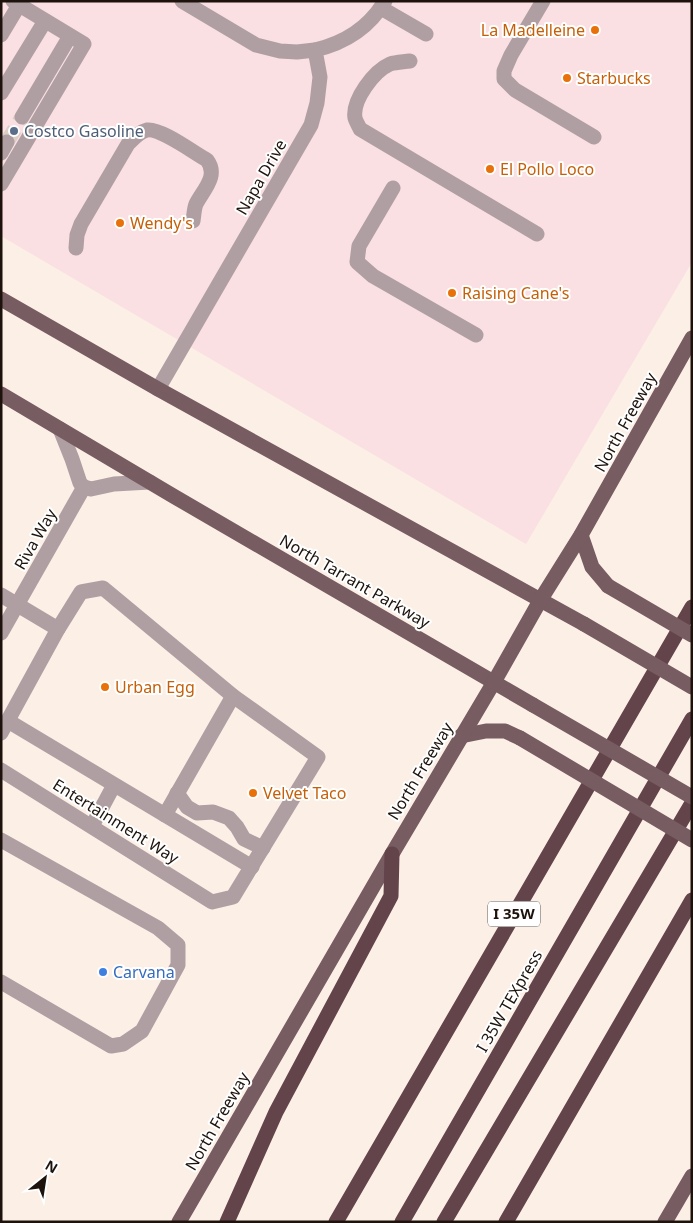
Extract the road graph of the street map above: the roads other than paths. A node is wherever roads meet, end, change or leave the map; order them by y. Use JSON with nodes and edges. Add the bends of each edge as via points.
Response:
{"nodes":[{"id":1,"x":182,"y":1,"type":"edge"},
{"id":2,"x":543,"y":1,"type":"edge"},
{"id":3,"x":16,"y":3,"type":"edge"},
{"id":4,"x":383,"y":5,"type":"edge"},
{"id":5,"x":45,"y":21,"type":"junction"},
{"id":6,"x":426,"y":34,"type":"dead end"},
{"id":7,"x":1,"y":35,"type":"edge"},
{"id":8,"x":70,"y":36,"type":"junction"},
{"id":9,"x":315,"y":50,"type":"junction"},
{"id":10,"x":410,"y":61,"type":"dead end"},
{"id":11,"x":1,"y":93,"type":"edge"},
{"id":12,"x":22,"y":117,"type":"tunnel mouth"},
{"id":13,"x":594,"y":137,"type":"dead end"},
{"id":14,"x":1,"y":184,"type":"edge"},
{"id":15,"x":393,"y":188,"type":"dead end"},
{"id":16,"x":193,"y":221,"type":"dead end"},
{"id":17,"x":537,"y":234,"type":"dead end"},
{"id":18,"x":76,"y":248,"type":"dead end"},
{"id":19,"x":1,"y":299,"type":"edge"},
{"id":20,"x":476,"y":335,"type":"dead end"},
{"id":21,"x":692,"y":338,"type":"edge"},
{"id":22,"x":158,"y":389,"type":"junction"},
{"id":23,"x":1,"y":394,"type":"edge"},
{"id":24,"x":60,"y":429,"type":"junction"},
{"id":25,"x":150,"y":482,"type":"junction"},
{"id":26,"x":84,"y":487,"type":"junction"},
{"id":27,"x":581,"y":535,"type":"junction"},
{"id":28,"x":1,"y":595,"type":"edge"},
{"id":29,"x":540,"y":599,"type":"junction"},
{"id":30,"x":18,"y":605,"type":"junction"},
{"id":31,"x":692,"y":607,"type":"edge"},
{"id":32,"x":58,"y":629,"type":"junction"},
{"id":33,"x":1,"y":634,"type":"edge"},
{"id":34,"x":692,"y":635,"type":"edge"},
{"id":35,"x":494,"y":682,"type":"junction"},
{"id":36,"x":692,"y":687,"type":"edge"},
{"id":37,"x":233,"y":696,"type":"junction"},
{"id":38,"x":692,"y":719,"type":"edge"},
{"id":39,"x":4,"y":727,"type":"edge"},
{"id":40,"x":461,"y":736,"type":"junction"},
{"id":41,"x":1,"y":770,"type":"edge"},
{"id":42,"x":114,"y":785,"type":"junction"},
{"id":43,"x":178,"y":793,"type":"junction"},
{"id":44,"x":692,"y":797,"type":"edge"},
{"id":45,"x":692,"y":803,"type":"edge"},
{"id":46,"x":165,"y":815,"type":"junction"},
{"id":47,"x":92,"y":826,"type":"junction"},
{"id":48,"x":1,"y":840,"type":"edge"},
{"id":49,"x":692,"y":840,"type":"edge"},
{"id":50,"x":263,"y":848,"type":"junction"},
{"id":51,"x":392,"y":854,"type":"junction"},
{"id":52,"x":252,"y":867,"type":"junction"},
{"id":53,"x":692,"y":900,"type":"edge"},
{"id":54,"x":1,"y":982,"type":"edge"},
{"id":55,"x":692,"y":1176,"type":"edge"},
{"id":56,"x":179,"y":1222,"type":"edge"},
{"id":57,"x":227,"y":1222,"type":"edge"},
{"id":58,"x":336,"y":1222,"type":"edge"},
{"id":59,"x":402,"y":1222,"type":"edge"},
{"id":60,"x":444,"y":1222,"type":"edge"},
{"id":61,"x":506,"y":1222,"type":"edge"},
{"id":62,"x":665,"y":1222,"type":"edge"}],
"edges":[{"from":1,"to":9,"type":"street","via":[[256,45],[280,51]]},
{"from":2,"to":13,"type":"street","via":[[511,55],[504,79],[515,90]]},
{"from":3,"to":5,"type":"street"},
{"from":3,"to":7,"type":"street"},
{"from":4,"to":6,"type":"street"},
{"from":4,"to":9,"type":"street","via":[[368,25],[332,46]]},
{"from":5,"to":8,"type":"street"},
{"from":5,"to":11,"type":"street"},
{"from":8,"to":12,"type":"street"},
{"from":8,"to":14,"type":"street","via":[[84,44]]},
{"from":9,"to":22,"type":"street","name":"Napa Drive","via":[[320,76],[311,126]]},
{"from":10,"to":17,"type":"street","via":[[392,63],[379,70],[365,87],[355,117],[360,129]]},
{"from":15,"to":20,"type":"street","via":[[359,246],[357,262],[373,276]]},
{"from":16,"to":18,"type":"street","via":[[195,206],[212,172],[210,164],[158,132],[148,130],[128,144],[82,224]]},
{"from":19,"to":22,"type":"main road"},
{"from":21,"to":27,"type":"main road","name":"North Freeway"},
{"from":22,"to":29,"type":"main road"},
{"from":23,"to":24,"type":"main road","name":"North Tarrant Parkway"},
{"from":24,"to":25,"type":"main road","name":"North Tarrant Parkway"},
{"from":24,"to":26,"type":"street"},
{"from":25,"to":26,"type":"street","via":[[91,489]]},
{"from":25,"to":35,"type":"main road","name":"North Tarrant Parkway"},
{"from":26,"to":30,"type":"street","name":"Riva Way"},
{"from":27,"to":29,"type":"main road","name":"North Freeway"},
{"from":27,"to":34,"type":"main road","bridge":true,"via":[[592,567],[608,586]]},
{"from":28,"to":30,"type":"street"},
{"from":29,"to":35,"type":"main road","name":"North Freeway"},
{"from":29,"to":36,"type":"main road","bridge":true},
{"from":30,"to":32,"type":"street"},
{"from":30,"to":33,"type":"street","name":"Riva Way"},
{"from":31,"to":58,"type":"highway","number":"I 35W"},
{"from":32,"to":37,"type":"street","via":[[81,592],[103,588]]},
{"from":32,"to":39,"type":"street"},
{"from":35,"to":40,"type":"main road","name":"North Freeway"},
{"from":35,"to":44,"type":"main road","name":"North Tarrant Parkway","bridge":true},
{"from":37,"to":43,"type":"street"},
{"from":37,"to":50,"type":"street","via":[[318,757]]},
{"from":38,"to":59,"type":"highway","name":"I 35W TEXpress"},
{"from":39,"to":42,"type":"street"},
{"from":40,"to":49,"type":"main road","bridge":true,"via":[[505,731]]},
{"from":40,"to":51,"type":"main road","name":"North Freeway"},
{"from":41,"to":47,"type":"street","name":"Entertainment Way"},
{"from":42,"to":46,"type":"street"},
{"from":42,"to":47,"type":"street"},
{"from":43,"to":46,"type":"street"},
{"from":43,"to":50,"type":"street","via":[[186,807],[197,813],[213,812],[228,818],[244,839]]},
{"from":45,"to":60,"type":"highway"},
{"from":46,"to":52,"type":"street"},
{"from":47,"to":52,"type":"street","name":"Entertainment Way","via":[[212,902],[233,897]]},
{"from":48,"to":54,"type":"street","via":[[158,928],[178,945],[178,965],[142,1031],[123,1044],[111,1046]]},
{"from":50,"to":52,"type":"street"},
{"from":51,"to":56,"type":"main road","name":"North Freeway"},
{"from":51,"to":57,"type":"highway","via":[[391,896],[276,1112]]},
{"from":53,"to":61,"type":"highway"},
{"from":55,"to":62,"type":"main road"}]}
